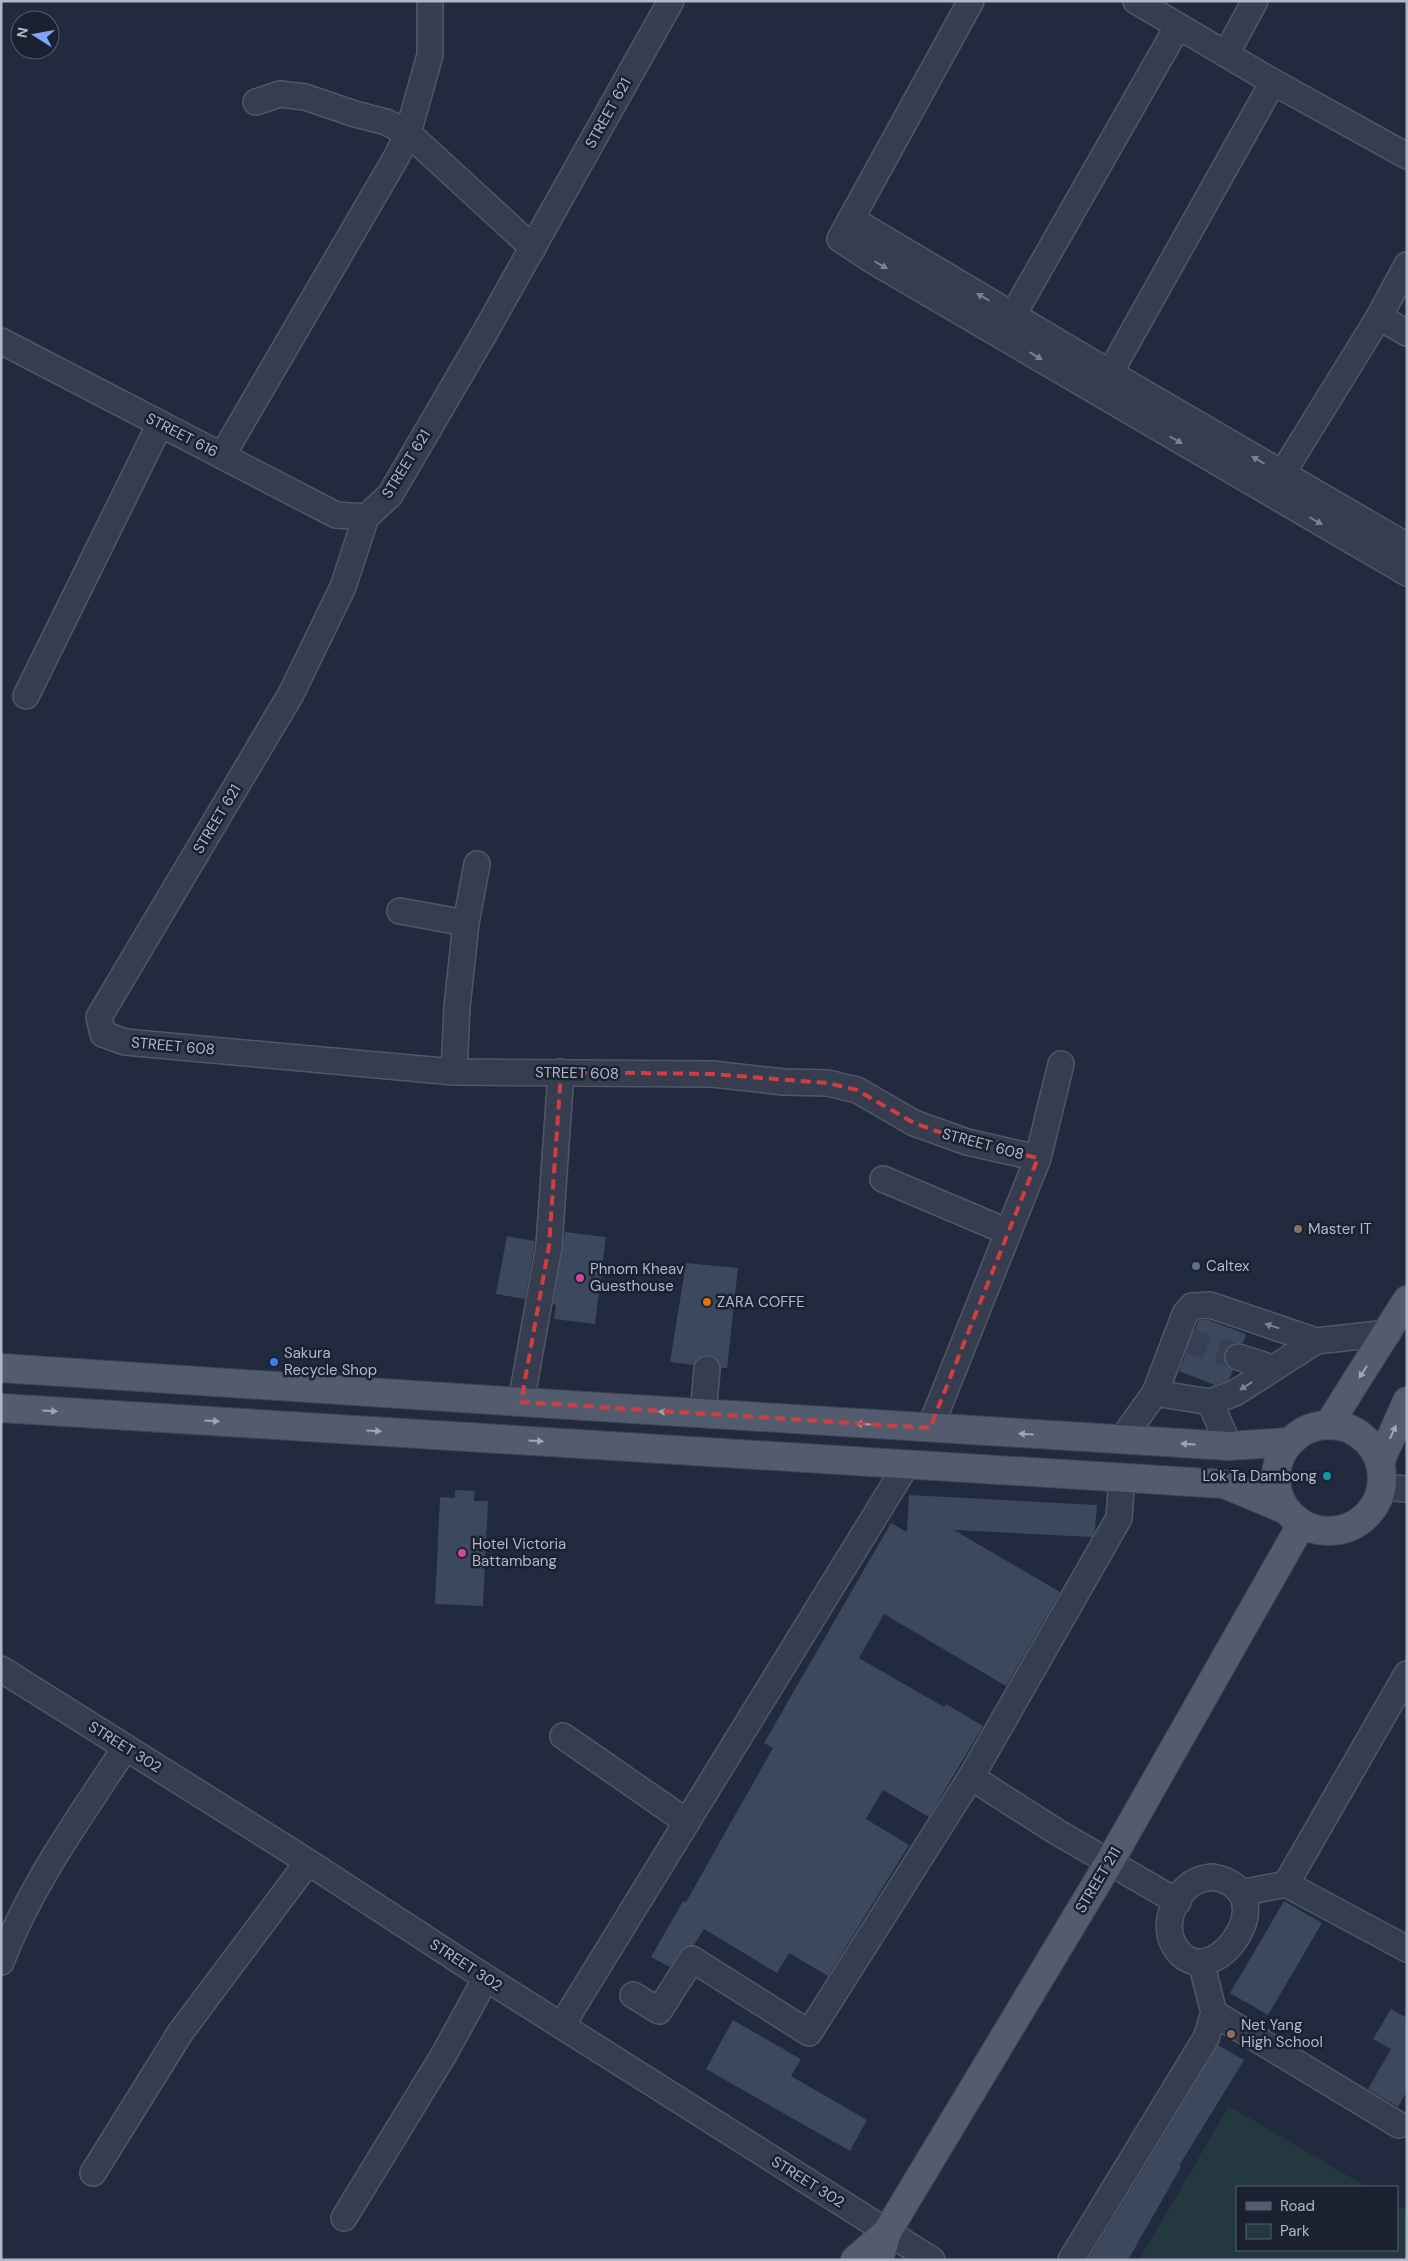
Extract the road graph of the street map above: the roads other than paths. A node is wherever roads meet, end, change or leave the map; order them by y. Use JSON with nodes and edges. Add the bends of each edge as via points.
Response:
{"nodes":[{"id":1,"x":430,"y":1,"type":"edge"},
{"id":2,"x":671,"y":1,"type":"edge"},
{"id":3,"x":971,"y":1,"type":"edge"},
{"id":4,"x":1136,"y":1,"type":"edge"},
{"id":5,"x":1255,"y":1,"type":"edge"},
{"id":6,"x":1178,"y":26,"type":"junction"},
{"id":7,"x":1226,"y":54,"type":"junction"},
{"id":8,"x":1273,"y":82,"type":"junction"},
{"id":9,"x":256,"y":102,"type":"dead end"},
{"id":10,"x":408,"y":133,"type":"junction"},
{"id":11,"x":1407,"y":156,"type":"edge"},
{"id":12,"x":533,"y":248,"type":"junction"},
{"id":13,"x":1407,"y":265,"type":"edge"},
{"id":14,"x":1379,"y":317,"type":"junction"},
{"id":15,"x":1007,"y":325,"type":"junction"},
{"id":16,"x":1407,"y":333,"type":"edge"},
{"id":17,"x":1,"y":341,"type":"edge"},
{"id":18,"x":1104,"y":384,"type":"junction"},
{"id":19,"x":160,"y":424,"type":"junction"},
{"id":20,"x":222,"y":456,"type":"junction"},
{"id":21,"x":1282,"y":474,"type":"junction"},
{"id":22,"x":366,"y":517,"type":"junction"},
{"id":23,"x":1407,"y":546,"type":"edge"},
{"id":24,"x":1407,"y":573,"type":"edge"},
{"id":25,"x":26,"y":696,"type":"dead end"},
{"id":26,"x":477,"y":864,"type":"dead end"},
{"id":27,"x":400,"y":911,"type":"dead end"},
{"id":28,"x":466,"y":923,"type":"junction"},
{"id":29,"x":103,"y":1034,"type":"joint"},
{"id":30,"x":1061,"y":1064,"type":"dead end"},
{"id":31,"x":454,"y":1072,"type":"junction"},
{"id":32,"x":561,"y":1072,"type":"junction"},
{"id":33,"x":1038,"y":1158,"type":"junction"},
{"id":34,"x":883,"y":1179,"type":"dead end"},
{"id":35,"x":1008,"y":1232,"type":"junction"},
{"id":36,"x":1407,"y":1300,"type":"edge"},
{"id":37,"x":1388,"y":1333,"type":"junction"},
{"id":38,"x":1316,"y":1341,"type":"junction"},
{"id":39,"x":1238,"y":1357,"type":"tunnel mouth"},
{"id":40,"x":1,"y":1368,"type":"edge"},
{"id":41,"x":707,"y":1368,"type":"dead end"},
{"id":42,"x":1273,"y":1368,"type":"junction"},
{"id":43,"x":1155,"y":1393,"type":"junction"},
{"id":44,"x":1407,"y":1401,"type":"edge"},
{"id":45,"x":521,"y":1402,"type":"junction"},
{"id":46,"x":1210,"y":1402,"type":"junction"},
{"id":47,"x":1,"y":1408,"type":"edge"},
{"id":48,"x":703,"y":1414,"type":"junction"},
{"id":49,"x":1329,"y":1424,"type":"junction"},
{"id":50,"x":930,"y":1428,"type":"junction"},
{"id":51,"x":1122,"y":1440,"type":"junction"},
{"id":52,"x":1289,"y":1442,"type":"junction"},
{"id":53,"x":1229,"y":1446,"type":"junction"},
{"id":54,"x":907,"y":1464,"type":"junction"},
{"id":55,"x":1122,"y":1478,"type":"junction"},
{"id":56,"x":1389,"y":1480,"type":"edge"},
{"id":57,"x":1293,"y":1517,"type":"junction"},
{"id":58,"x":1,"y":1669,"type":"edge"},
{"id":59,"x":1407,"y":1674,"type":"edge"},
{"id":60,"x":563,"y":1736,"type":"dead end"},
{"id":61,"x":125,"y":1748,"type":"junction"},
{"id":62,"x":971,"y":1777,"type":"junction"},
{"id":63,"x":687,"y":1822,"type":"junction"},
{"id":64,"x":1110,"y":1861,"type":"junction"},
{"id":65,"x":308,"y":1862,"type":"junction"},
{"id":66,"x":1286,"y":1884,"type":"junction"},
{"id":67,"x":1241,"y":1892,"type":"junction"},
{"id":68,"x":1178,"y":1902,"type":"junction"},
{"id":69,"x":1407,"y":1949,"type":"edge"},
{"id":70,"x":1,"y":1962,"type":"edge"},
{"id":71,"x":1201,"y":1962,"type":"junction"},
{"id":72,"x":486,"y":1978,"type":"junction"},
{"id":73,"x":633,"y":1995,"type":"dead end"},
{"id":74,"x":1214,"y":2013,"type":"junction"},
{"id":75,"x":562,"y":2026,"type":"junction"},
{"id":76,"x":1399,"y":2125,"type":"dead end"},
{"id":77,"x":93,"y":2173,"type":"dead end"},
{"id":78,"x":344,"y":2218,"type":"dead end"},
{"id":79,"x":887,"y":2232,"type":"junction"},
{"id":80,"x":856,"y":2260,"type":"edge"},
{"id":81,"x":879,"y":2260,"type":"edge"},
{"id":82,"x":932,"y":2260,"type":"edge"},
{"id":83,"x":1071,"y":2260,"type":"edge"}],
"edges":[{"from":1,"to":10,"type":"street","via":[[430,55]]},
{"from":2,"to":12,"type":"street","name":"STREET 621"},
{"from":3,"to":15,"type":"street","via":[[845,229],[875,262]]},
{"from":4,"to":6,"type":"street"},
{"from":5,"to":7,"type":"street"},
{"from":6,"to":7,"type":"street"},
{"from":6,"to":15,"type":"street"},
{"from":7,"to":8,"type":"street"},
{"from":8,"to":11,"type":"street"},
{"from":8,"to":18,"type":"street"},
{"from":9,"to":10,"type":"street","via":[[280,94],[305,97],[386,122]]},
{"from":10,"to":12,"type":"street"},
{"from":10,"to":20,"type":"street"},
{"from":12,"to":22,"type":"street","name":"STREET 621","via":[[390,494]]},
{"from":13,"to":14,"type":"street"},
{"from":14,"to":16,"type":"street"},
{"from":14,"to":21,"type":"street"},
{"from":15,"to":18,"type":"street"},
{"from":17,"to":19,"type":"street","name":"STREET 616"},
{"from":21,"to":18,"type":"street","one_way":true},
{"from":18,"to":24,"type":"street","one_way":true},
{"from":19,"to":20,"type":"street","name":"STREET 616"},
{"from":19,"to":25,"type":"street"},
{"from":20,"to":22,"type":"street","name":"STREET 616","via":[[336,515]]},
{"from":21,"to":23,"type":"street"},
{"from":22,"to":29,"type":"street","name":"STREET 621","via":[[343,588],[292,694],[99,1017]]},
{"from":26,"to":28,"type":"street"},
{"from":27,"to":28,"type":"street"},
{"from":28,"to":31,"type":"street"},
{"from":29,"to":31,"type":"street","name":"STREET 608","via":[[125,1042]]},
{"from":30,"to":33,"type":"street"},
{"from":31,"to":32,"type":"street","name":"STREET 608"},
{"from":32,"to":33,"type":"street","name":"STREET 608","via":[[712,1074],[828,1083],[857,1090],[922,1127],[967,1142]]},
{"from":32,"to":45,"type":"street","via":[[550,1246]]},
{"from":33,"to":35,"type":"street"},
{"from":34,"to":35,"type":"street"},
{"from":35,"to":50,"type":"street"},
{"from":36,"to":37,"type":"main road"},
{"from":37,"to":38,"type":"street"},
{"from":37,"to":49,"type":"main road","one_way":true},
{"from":38,"to":42,"type":"street"},
{"from":38,"to":43,"type":"street","one_way":true,"via":[[1210,1305],[1192,1306],[1184,1314],[1180,1338]]},
{"from":39,"to":42,"type":"street"},
{"from":40,"to":45,"type":"main road"},
{"from":41,"to":48,"type":"street"},
{"from":42,"to":46,"type":"street","one_way":true,"via":[[1234,1393]]},
{"from":43,"to":46,"type":"street"},
{"from":43,"to":51,"type":"street"},
{"from":56,"to":44,"type":"main road","one_way":true},
{"from":48,"to":45,"type":"main road","one_way":true},
{"from":46,"to":53,"type":"street"},
{"from":47,"to":54,"type":"main road","one_way":true},
{"from":50,"to":48,"type":"main road","one_way":true},
{"from":49,"to":52,"type":"main road","via":[[1307,1430]]},
{"from":49,"to":56,"type":"main road","via":[[1355,1432],[1370,1446]]},
{"from":51,"to":50,"type":"main road","one_way":true},
{"from":53,"to":51,"type":"main road","one_way":true},
{"from":52,"to":53,"type":"main road"},
{"from":52,"to":57,"type":"main road","via":[[1276,1468],[1275,1482],[1278,1496]]},
{"from":54,"to":55,"type":"main road"},
{"from":54,"to":63,"type":"street"},
{"from":55,"to":57,"type":"main road","via":[[1224,1484]]},
{"from":55,"to":62,"type":"street","via":[[1119,1518]]},
{"from":56,"to":57,"type":"main road","via":[[1369,1514],[1344,1530],[1314,1530]]},
{"from":57,"to":64,"type":"main road","name":"STREET 211"},
{"from":58,"to":61,"type":"street","name":"STREET 302"},
{"from":59,"to":66,"type":"street"},
{"from":60,"to":63,"type":"street"},
{"from":61,"to":65,"type":"street","name":"STREET 302"},
{"from":61,"to":70,"type":"street","via":[[39,1881]]},
{"from":62,"to":64,"type":"street","via":[[1057,1832]]},
{"from":62,"to":73,"type":"street","via":[[808,2033],[692,1959],[659,2011]]},
{"from":63,"to":75,"type":"street"},
{"from":64,"to":68,"type":"street"},
{"from":64,"to":79,"type":"main road","name":"STREET 211"},
{"from":65,"to":72,"type":"street","name":"STREET 302"},
{"from":65,"to":77,"type":"street","via":[[180,2033]]},
{"from":66,"to":67,"type":"street"},
{"from":66,"to":69,"type":"street"},
{"from":67,"to":68,"type":"street","via":[[1234,1884],[1213,1877],[1192,1884]]},
{"from":67,"to":71,"type":"street","via":[[1246,1908],[1244,1922],[1236,1937],[1228,1950],[1216,1959]]},
{"from":68,"to":71,"type":"street","via":[[1169,1922],[1172,1945],[1190,1960]]},
{"from":71,"to":74,"type":"street"},
{"from":72,"to":75,"type":"street","name":"STREET 302"},
{"from":72,"to":78,"type":"street","via":[[443,2056]]},
{"from":74,"to":76,"type":"street"},
{"from":74,"to":83,"type":"street","via":[[1206,2038]]},
{"from":75,"to":79,"type":"street","name":"STREET 302"},
{"from":79,"to":80,"type":"main road","name":"STREET 211"},
{"from":79,"to":81,"type":"main road","name":"STREET 211"},
{"from":79,"to":82,"type":"street","name":"STREET 302"}]}
